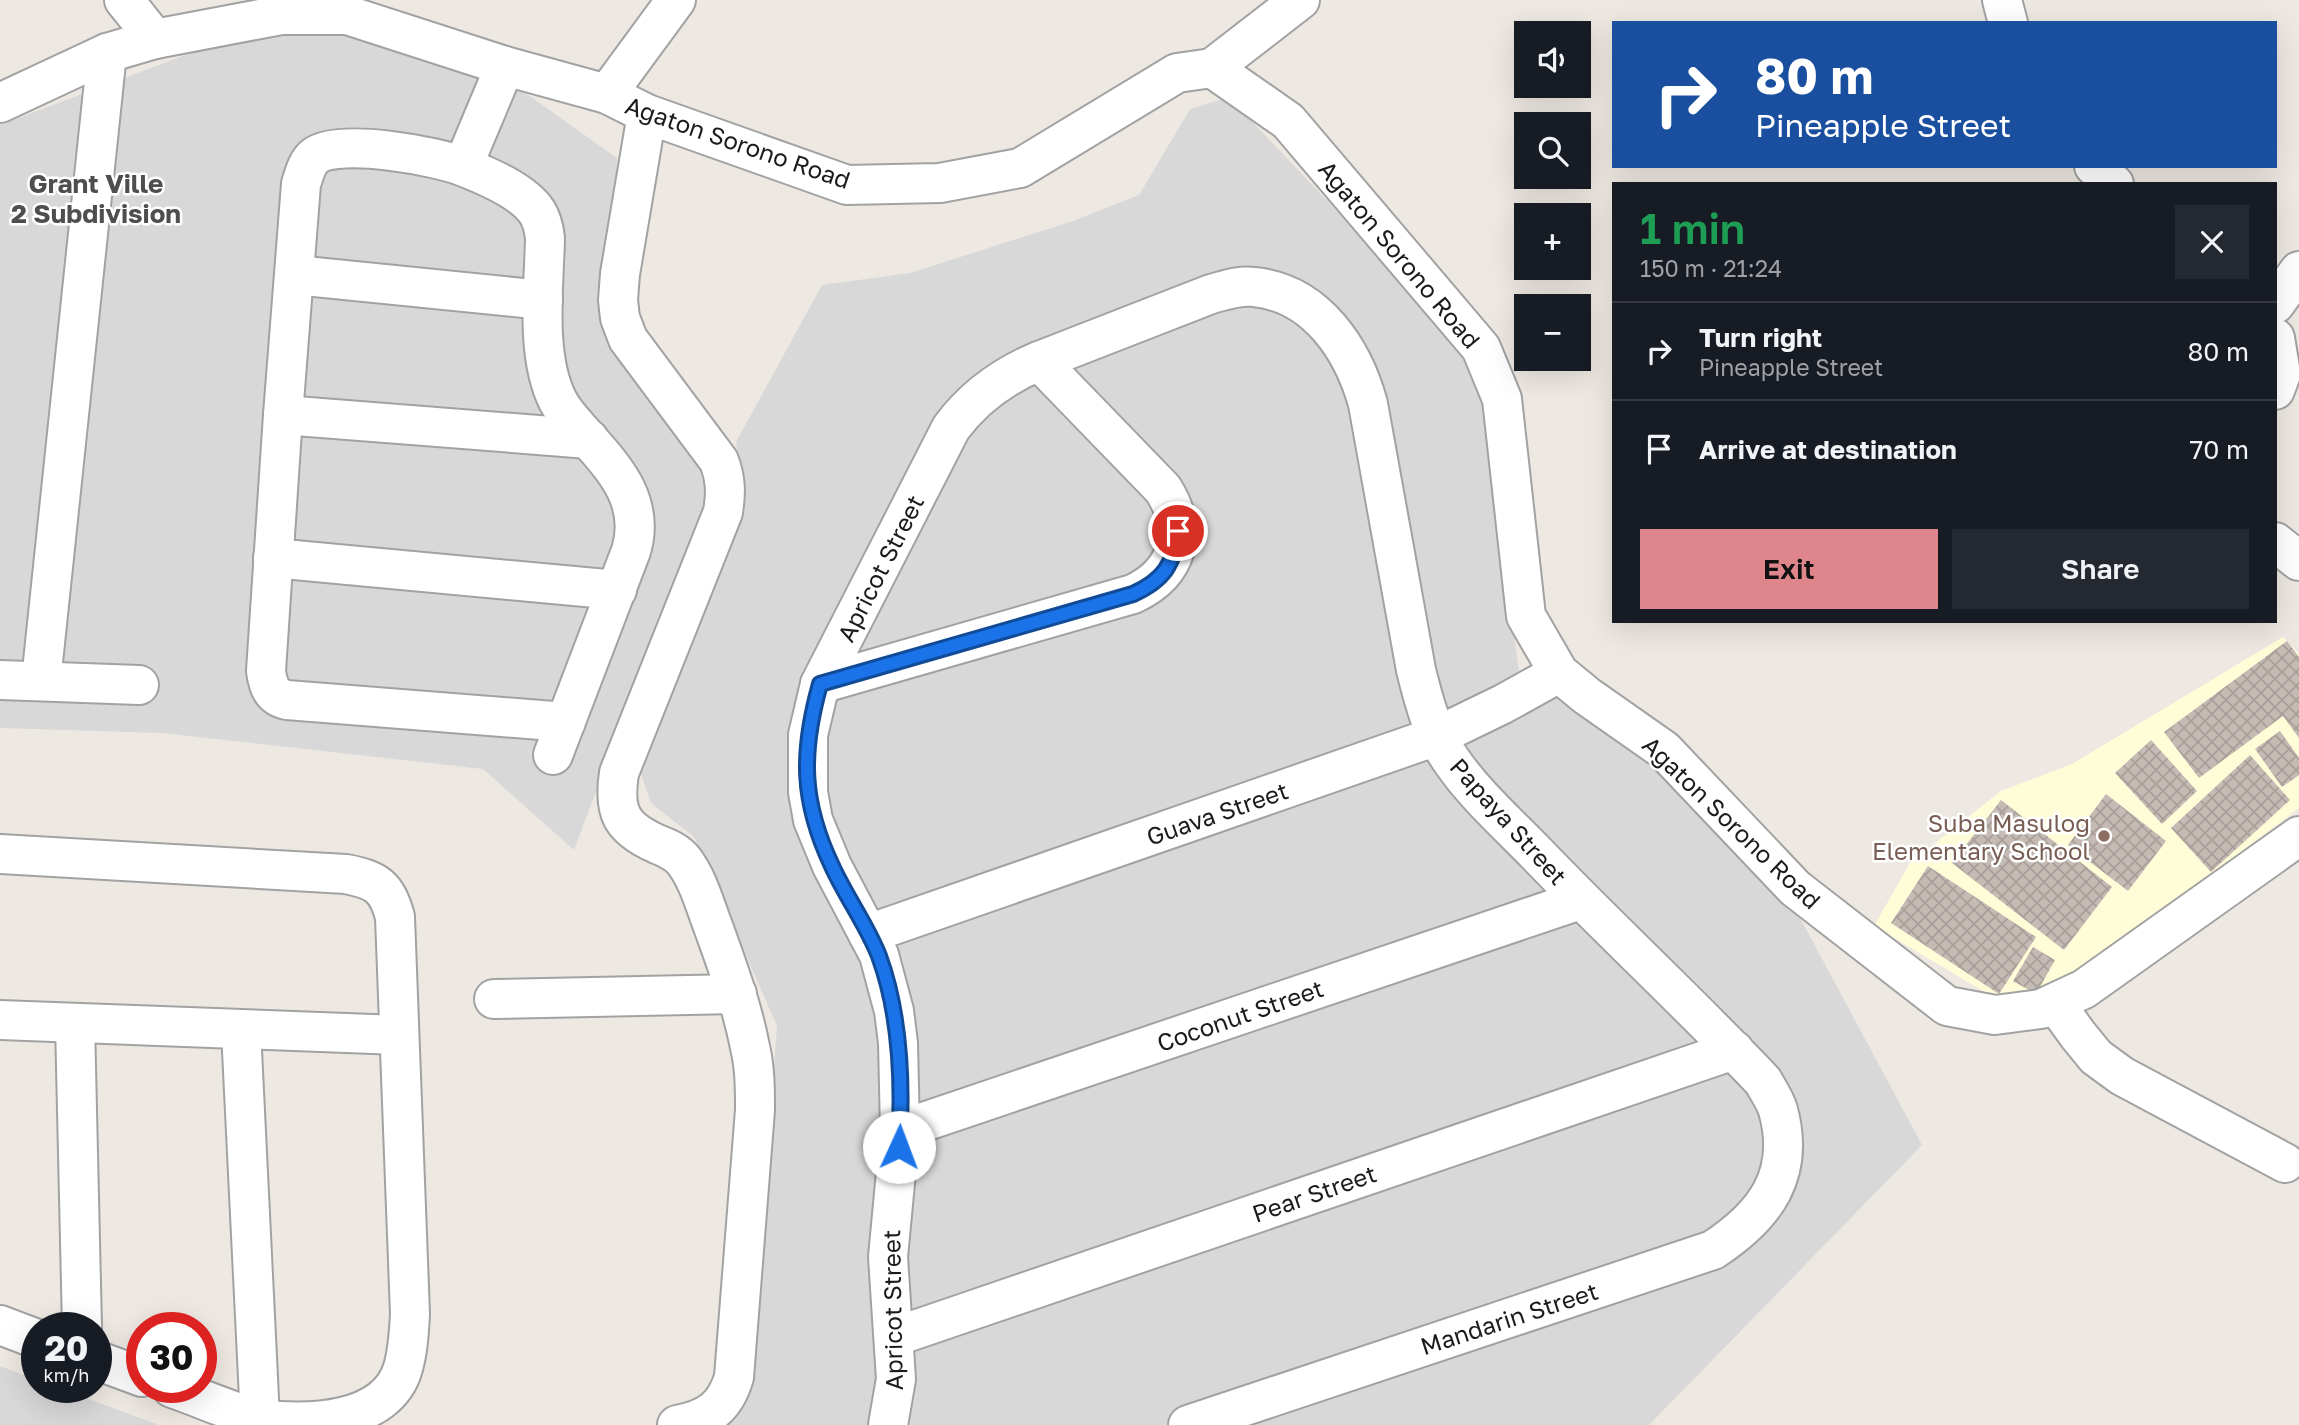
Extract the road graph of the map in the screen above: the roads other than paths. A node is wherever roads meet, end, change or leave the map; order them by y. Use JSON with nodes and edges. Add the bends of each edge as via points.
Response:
{"nodes":[{"id":1,"x":124,"y":0,"type":"edge"},
{"id":2,"x":676,"y":0,"type":"edge"},
{"id":3,"x":1300,"y":0,"type":"edge"},
{"id":4,"x":2002,"y":0,"type":"edge"},
{"id":5,"x":2007,"y":21,"type":"edge"},
{"id":6,"x":155,"y":39,"type":"junction"},
{"id":7,"x":107,"y":53,"type":"junction"},
{"id":8,"x":505,"y":66,"type":"junction"},
{"id":9,"x":1212,"y":68,"type":"junction"},
{"id":10,"x":607,"y":94,"type":"junction"},
{"id":11,"x":0,"y":103,"type":"edge"},
{"id":12,"x":647,"y":114,"type":"junction"},
{"id":13,"x":463,"y":166,"type":"junction"},
{"id":14,"x":2096,"y":168,"type":"edge"},
{"id":15,"x":2112,"y":182,"type":"edge"},
{"id":16,"x":2299,"y":271,"type":"edge"},
{"id":17,"x":295,"y":275,"type":"junction"},
{"id":18,"x":1270,"y":290,"type":"joint"},
{"id":19,"x":543,"y":300,"type":"junction"},
{"id":20,"x":2277,"y":301,"type":"edge"},
{"id":21,"x":2277,"y":350,"type":"edge"},
{"id":22,"x":1039,"y":360,"type":"junction"},
{"id":23,"x":2277,"y":385,"type":"edge"},
{"id":24,"x":283,"y":415,"type":"junction"},
{"id":25,"x":589,"y":439,"type":"junction"},
{"id":26,"x":2277,"y":544,"type":"edge"},
{"id":27,"x":273,"y":558,"type":"junction"},
{"id":28,"x":2299,"y":561,"type":"edge"},
{"id":29,"x":617,"y":590,"type":"junction"},
{"id":30,"x":1559,"y":673,"type":"junction"},
{"id":31,"x":0,"y":680,"type":"edge"},
{"id":32,"x":41,"y":681,"type":"junction"},
{"id":33,"x":820,"y":684,"type":"junction"},
{"id":34,"x":139,"y":685,"type":"dead end"},
{"id":35,"x":1437,"y":736,"type":"junction"},
{"id":36,"x":2299,"y":836,"type":"edge"},
{"id":37,"x":0,"y":854,"type":"edge"},
{"id":38,"x":1580,"y":900,"type":"junction"},
{"id":39,"x":869,"y":934,"type":"junction"},
{"id":40,"x":737,"y":994,"type":"junction"},
{"id":41,"x":494,"y":999,"type":"dead end"},
{"id":42,"x":2055,"y":1003,"type":"junction"},
{"id":43,"x":0,"y":1020,"type":"edge"},
{"id":44,"x":75,"y":1023,"type":"junction"},
{"id":45,"x":241,"y":1030,"type":"junction"},
{"id":46,"x":399,"y":1035,"type":"junction"},
{"id":47,"x":1734,"y":1050,"type":"junction"},
{"id":48,"x":900,"y":1130,"type":"junction"},
{"id":49,"x":1783,"y":1155,"type":"joint"},
{"id":50,"x":2285,"y":1163,"type":"dead end"},
{"id":51,"x":82,"y":1312,"type":"edge"},
{"id":52,"x":0,"y":1325,"type":"edge"},
{"id":53,"x":21,"y":1333,"type":"edge"},
{"id":54,"x":894,"y":1336,"type":"junction"},
{"id":55,"x":215,"y":1403,"type":"edge"},
{"id":56,"x":260,"y":1419,"type":"junction"},
{"id":57,"x":677,"y":1425,"type":"edge"},
{"id":58,"x":888,"y":1425,"type":"edge"},
{"id":59,"x":1188,"y":1425,"type":"edge"}],
"edges":[{"from":1,"to":6,"type":"street"},
{"from":2,"to":10,"type":"street"},
{"from":3,"to":9,"type":"street"},
{"from":4,"to":5,"type":"street"},
{"from":6,"to":7,"type":"street","name":"Agaton Sorono Road"},
{"from":6,"to":8,"type":"street","name":"Agaton Sorono Road","via":[[281,15],[347,15]]},
{"from":7,"to":11,"type":"street","name":"Agaton Sorono Road"},
{"from":7,"to":32,"type":"street"},
{"from":8,"to":10,"type":"street","name":"Agaton Sorono Road"},
{"from":8,"to":13,"type":"street"},
{"from":9,"to":12,"type":"street","name":"Agaton Sorono Road","via":[[1177,73],[1020,168],[940,183],[848,185]]},
{"from":9,"to":30,"type":"street","name":"Agaton Sorono Road","via":[[1288,121],[1481,348],[1502,399],[1526,616]]},
{"from":10,"to":12,"type":"street","name":"Agaton Sorono Road"},
{"from":12,"to":40,"type":"street","via":[[624,245],[620,318],[628,339],[719,461],[727,492],[616,790],[625,823],[635,834],[671,850],[696,879]]},
{"from":13,"to":17,"type":"street","via":[[415,154],[355,148],[314,156],[301,184]]},
{"from":13,"to":19,"type":"street","via":[[512,191],[537,212],[545,238]]},
{"from":14,"to":15,"type":"street"},
{"from":16,"to":20,"type":"street"},
{"from":17,"to":19,"type":"street"},
{"from":17,"to":24,"type":"street"},
{"from":18,"to":22,"type":"street","name":"Apricot Street","via":[[1252,286],[1212,294]]},
{"from":18,"to":35,"type":"street","name":"Papaya Street","via":[[1291,296],[1321,318],[1362,381],[1406,622]]},
{"from":19,"to":25,"type":"street","via":[[544,343],[552,385],[558,402]]},
{"from":21,"to":23,"type":"street","via":[[2281,374]]},
{"from":22,"to":33,"type":"street","name":"Apricot Street","via":[[1012,372],[981,395],[951,428]]},
{"from":22,"to":33,"type":"street","via":[[1167,496],[1178,531],[1172,561],[1161,576],[1133,594]]},
{"from":24,"to":25,"type":"street"},
{"from":24,"to":27,"type":"street"},
{"from":25,"to":29,"type":"street","via":[[621,480],[636,522],[636,537]]},
{"from":26,"to":28,"type":"street"},
{"from":27,"to":29,"type":"street"},
{"from":27,"to":29,"type":"street","via":[[266,671],[270,688],[280,698],[559,739]]},
{"from":30,"to":35,"type":"street","name":"Guava Street"},
{"from":30,"to":42,"type":"street","name":"Agaton Sorono Road","via":[[1664,750],[1795,888],[1947,1006],[1995,1015]]},
{"from":31,"to":32,"type":"street"},
{"from":32,"to":34,"type":"street"},
{"from":33,"to":39,"type":"street","name":"Apricot Street","via":[[808,735],[813,820]]},
{"from":35,"to":38,"type":"street","name":"Papaya Street","via":[[1486,802]]},
{"from":35,"to":39,"type":"street","name":"Guava Street"},
{"from":36,"to":42,"type":"street","name":"Agaton Sorono Road","via":[[2084,989]]},
{"from":37,"to":46,"type":"street","via":[[366,878],[384,890],[395,917]]},
{"from":38,"to":47,"type":"street","name":"Papaya Street"},
{"from":38,"to":48,"type":"street","name":"Coconut Street"},
{"from":39,"to":48,"type":"street","name":"Apricot Street","via":[[894,1011]]},
{"from":40,"to":41,"type":"street"},
{"from":40,"to":57,"type":"street","via":[[751,1048],[755,1110],[734,1377],[719,1407],[705,1417]]},
{"from":42,"to":50,"type":"street","via":[[2096,1057],[2122,1076]]},
{"from":43,"to":44,"type":"street"},
{"from":44,"to":45,"type":"street"},
{"from":44,"to":51,"type":"street"},
{"from":45,"to":46,"type":"street"},
{"from":45,"to":56,"type":"street"},
{"from":46,"to":56,"type":"street","via":[[410,1314],[403,1370],[386,1399],[366,1411],[317,1424]]},
{"from":47,"to":49,"type":"street","name":"Papaya Street","via":[[1763,1081],[1777,1108]]},
{"from":47,"to":54,"type":"street","name":"Pear Street"},
{"from":48,"to":54,"type":"street","name":"Apricot Street","via":[[888,1257]]},
{"from":49,"to":59,"type":"street","name":"Mandarin Street","via":[[1779,1180],[1758,1213],[1737,1235],[1713,1250]]},
{"from":52,"to":53,"type":"street"},
{"from":54,"to":58,"type":"street","name":"Apricot Street","via":[[896,1379]]},
{"from":55,"to":56,"type":"street"}]}
